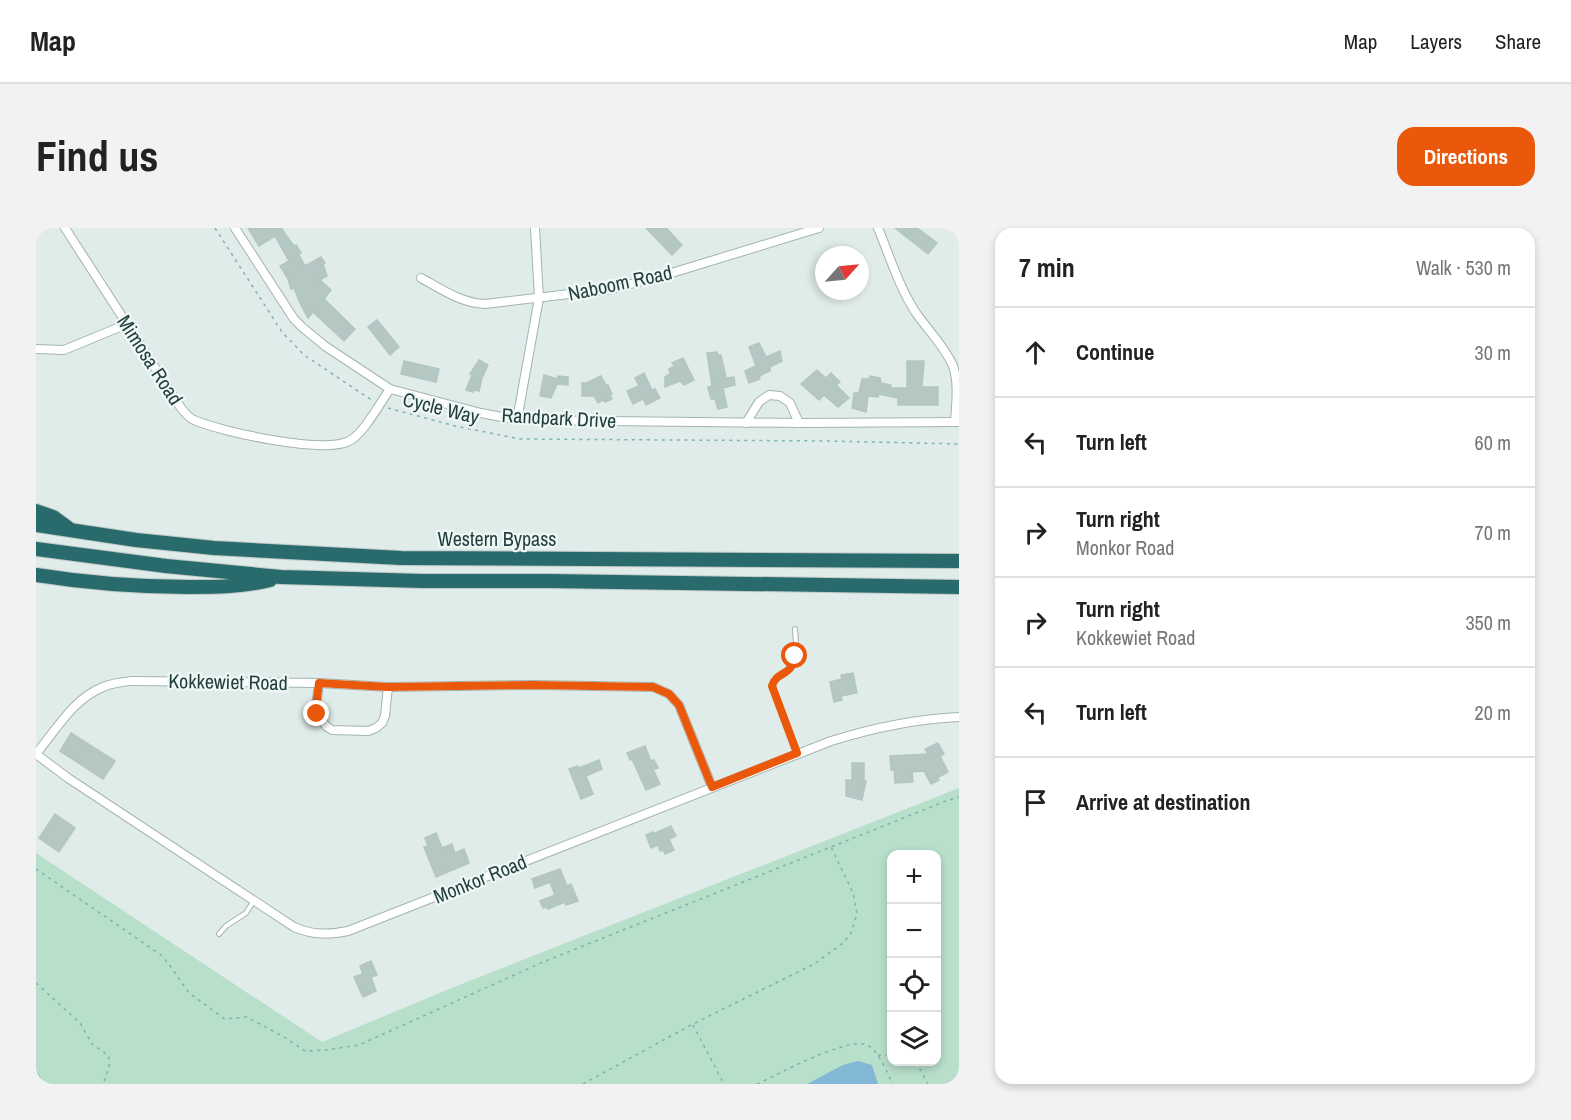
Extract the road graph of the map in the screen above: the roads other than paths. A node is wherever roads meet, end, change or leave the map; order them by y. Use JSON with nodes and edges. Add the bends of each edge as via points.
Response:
{"nodes":[{"id":1,"x":65,"y":228,"type":"edge"},
{"id":2,"x":235,"y":228,"type":"edge"},
{"id":3,"x":535,"y":228,"type":"edge"},
{"id":4,"x":819,"y":228,"type":"edge"},
{"id":5,"x":878,"y":228,"type":"edge"},
{"id":6,"x":421,"y":278,"type":"dead end"},
{"id":7,"x":539,"y":298,"type":"junction"},
{"id":8,"x":127,"y":324,"type":"junction"},
{"id":9,"x":36,"y":349,"type":"edge"},
{"id":10,"x":390,"y":389,"type":"junction"},
{"id":11,"x":517,"y":420,"type":"junction"},
{"id":12,"x":957,"y":422,"type":"edge"},
{"id":13,"x":746,"y":423,"type":"junction"},
{"id":14,"x":799,"y":423,"type":"junction"},
{"id":15,"x":36,"y":512,"type":"edge"},
{"id":16,"x":36,"y":525,"type":"edge"},
{"id":17,"x":72,"y":530,"type":"junction"},
{"id":18,"x":36,"y":549,"type":"edge"},
{"id":19,"x":959,"y":561,"type":"edge"},
{"id":20,"x":36,"y":575,"type":"edge"},
{"id":21,"x":281,"y":577,"type":"junction"},
{"id":22,"x":959,"y":587,"type":"edge"},
{"id":23,"x":795,"y":629,"type":"dead end"},
{"id":24,"x":319,"y":683,"type":"junction"},
{"id":25,"x":388,"y":687,"type":"junction"},
{"id":26,"x":959,"y":717,"type":"edge"},
{"id":27,"x":797,"y":753,"type":"junction"},
{"id":28,"x":36,"y":754,"type":"edge"},
{"id":29,"x":712,"y":787,"type":"junction"},
{"id":30,"x":254,"y":901,"type":"junction"},
{"id":31,"x":219,"y":934,"type":"dead end"}],
"edges":[{"from":1,"to":8,"type":"street","name":"Mimosa Road"},
{"from":2,"to":10,"type":"street","name":"Randpark Drive","via":[[302,327]]},
{"from":3,"to":7,"type":"street"},
{"from":4,"to":7,"type":"street","name":"Naboom Road","via":[[641,282]]},
{"from":5,"to":12,"type":"street","via":[[904,290],[953,367]]},
{"from":6,"to":7,"type":"street","name":"Naboom Road","via":[[476,303]]},
{"from":7,"to":11,"type":"street"},
{"from":8,"to":9,"type":"street","via":[[72,348]]},
{"from":8,"to":10,"type":"street","name":"Mimosa Road","via":[[186,415],[265,439],[326,445],[347,442],[358,435]]},
{"from":10,"to":11,"type":"street","name":"Randpark Drive"},
{"from":11,"to":13,"type":"street","name":"Randpark Drive"},
{"from":12,"to":14,"type":"street","name":"Randpark Drive"},
{"from":13,"to":14,"type":"street","name":"Randpark Drive"},
{"from":13,"to":14,"type":"street","via":[[759,402],[769,395],[790,403]]},
{"from":15,"to":17,"type":"highway","via":[[53,517]]},
{"from":16,"to":17,"type":"highway","name":"Western Bypass"},
{"from":17,"to":19,"type":"highway","name":"Western Bypass","via":[[214,548],[401,558]]},
{"from":18,"to":21,"type":"highway"},
{"from":20,"to":21,"type":"highway","via":[[171,587],[236,587]]},
{"from":21,"to":22,"type":"highway"},
{"from":23,"to":27,"type":"lane","via":[[794,663],[772,686]]},
{"from":24,"to":25,"type":"street","name":"Kokkewiet Road"},
{"from":24,"to":25,"type":"street","via":[[317,714],[332,730],[376,728],[385,716]]},
{"from":24,"to":28,"type":"street","name":"Kokkewiet Road","via":[[112,683],[71,710]]},
{"from":25,"to":29,"type":"street","name":"Kokkewiet Road","via":[[653,687],[669,694],[679,705]]},
{"from":26,"to":27,"type":"street","name":"Monkor Road","via":[[872,729]]},
{"from":27,"to":29,"type":"street","name":"Monkor Road"},
{"from":28,"to":30,"type":"street","name":"Monkor Road"},
{"from":29,"to":30,"type":"street","name":"Monkor Road","via":[[348,931],[306,932]]},
{"from":30,"to":31,"type":"lane"}]}
